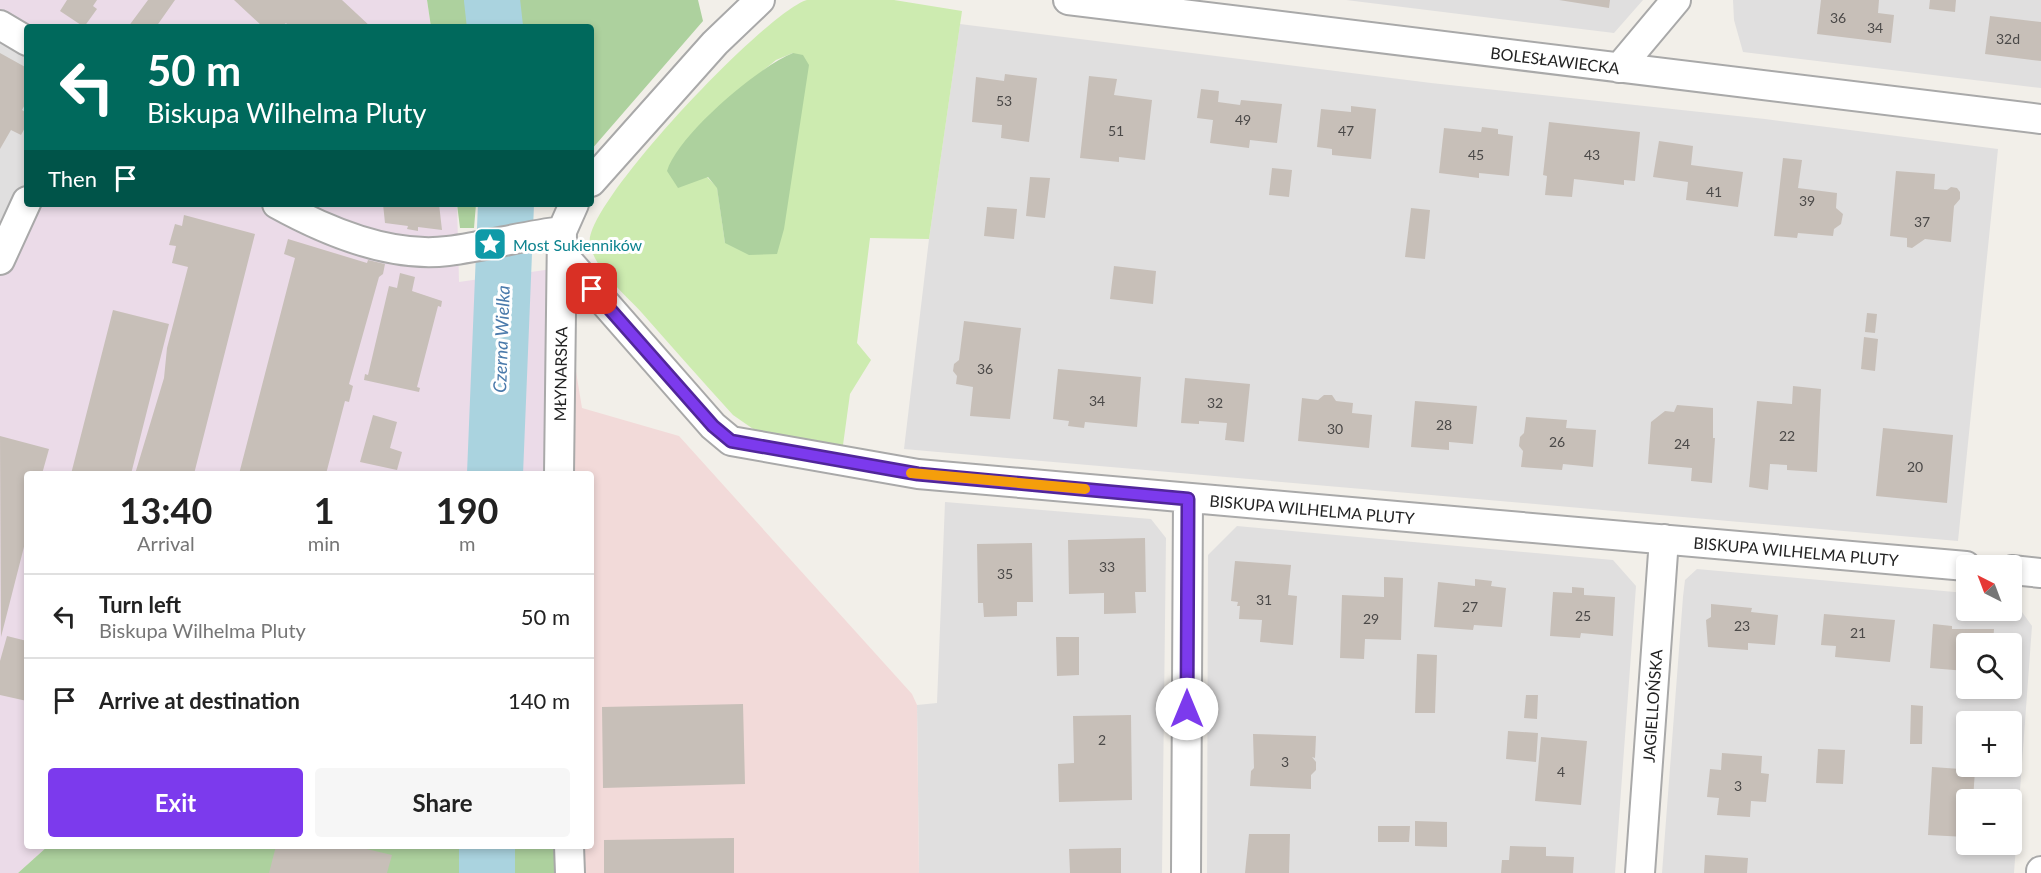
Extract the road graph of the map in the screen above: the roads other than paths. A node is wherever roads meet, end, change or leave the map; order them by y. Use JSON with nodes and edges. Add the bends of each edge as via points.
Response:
{"nodes":[{"id":1,"x":1068,"y":0,"type":"edge"},
{"id":2,"x":1676,"y":0,"type":"edge"},
{"id":3,"x":746,"y":4,"type":"edge"},
{"id":4,"x":0,"y":25,"type":"edge"},
{"id":5,"x":24,"y":39,"type":"edge"},
{"id":6,"x":1619,"y":68,"type":"junction"},
{"id":7,"x":2041,"y":119,"type":"edge"},
{"id":8,"x":594,"y":179,"type":"edge"},
{"id":9,"x":24,"y":207,"type":"edge"},
{"id":10,"x":283,"y":207,"type":"edge"},
{"id":11,"x":573,"y":207,"type":"edge"},
{"id":12,"x":562,"y":242,"type":"junction"},
{"id":13,"x":0,"y":260,"type":"edge"},
{"id":14,"x":559,"y":471,"type":"edge"},
{"id":15,"x":1188,"y":499,"type":"junction"},
{"id":16,"x":1664,"y":539,"type":"junction"},
{"id":17,"x":1956,"y":565,"type":"edge"},
{"id":18,"x":2022,"y":571,"type":"edge"},
{"id":19,"x":2041,"y":573,"type":"edge"},
{"id":20,"x":569,"y":849,"type":"edge"},
{"id":21,"x":570,"y":873,"type":"edge"},
{"id":22,"x":1186,"y":873,"type":"edge"},
{"id":23,"x":1640,"y":873,"type":"edge"}],
"edges":[{"from":1,"to":6,"type":"street","name":"BOLESŁAWIECKA"},
{"from":2,"to":6,"type":"street"},
{"from":3,"to":8,"type":"street"},
{"from":4,"to":5,"type":"street"},
{"from":6,"to":7,"type":"street","name":"BOLESŁAWIECKA"},
{"from":9,"to":13,"type":"street"},
{"from":10,"to":12,"type":"street","via":[[312,223],[386,248],[446,251],[534,234]]},
{"from":11,"to":12,"type":"street","name":"MŁYNARSKA"},
{"from":12,"to":14,"type":"street","name":"MŁYNARSKA"},
{"from":12,"to":15,"type":"street","name":"BISKUPA WILHELMA PLUTY","via":[[713,426],[731,441],[918,474]]},
{"from":15,"to":16,"type":"street","name":"BISKUPA WILHELMA PLUTY"},
{"from":15,"to":22,"type":"street"},
{"from":16,"to":17,"type":"street","name":"BISKUPA WILHELMA PLUTY"},
{"from":16,"to":23,"type":"street","name":"JAGIELLOŃSKA"},
{"from":18,"to":19,"type":"street"},
{"from":20,"to":21,"type":"street"}]}
